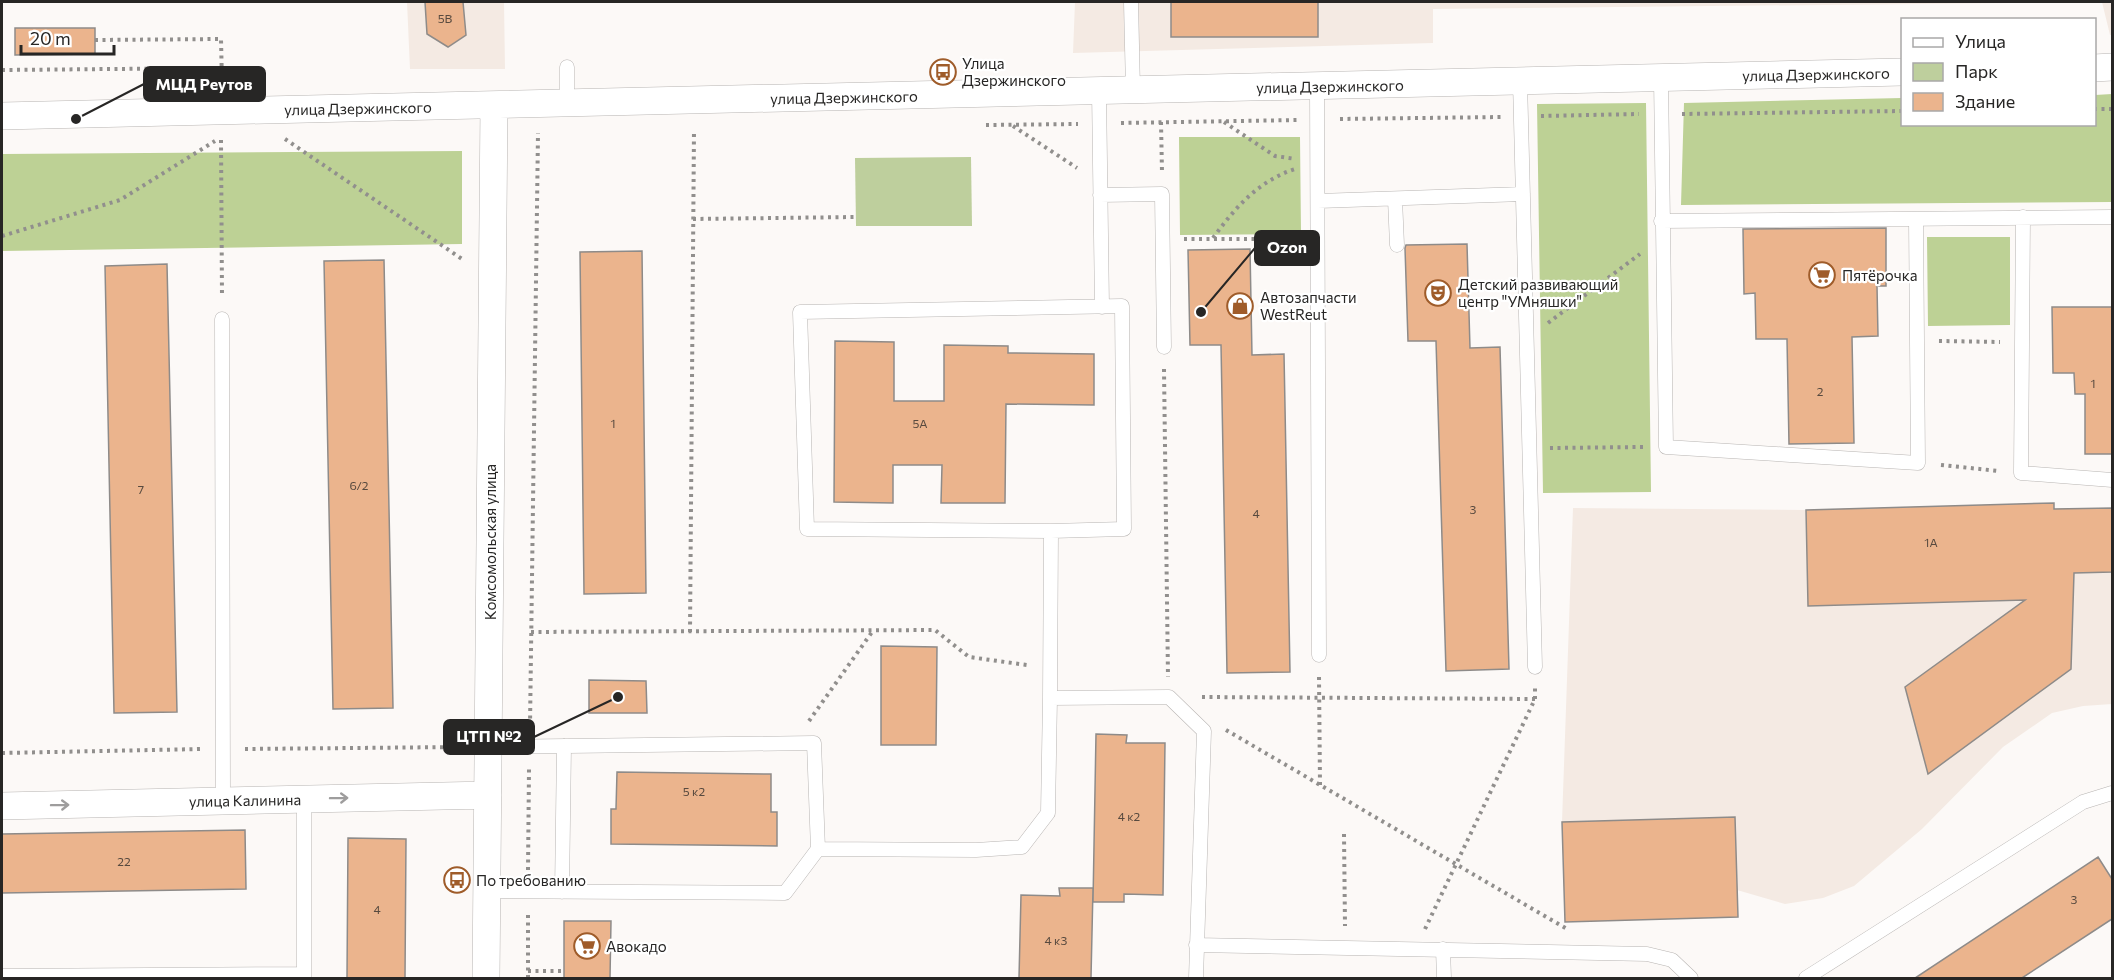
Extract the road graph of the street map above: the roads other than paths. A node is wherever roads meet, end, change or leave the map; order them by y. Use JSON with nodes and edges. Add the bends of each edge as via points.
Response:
{"nodes":[{"id":1,"x":1131,"y":2,"type":"edge"},
{"id":2,"x":567,"y":67,"type":"dead end"},
{"id":3,"x":2112,"y":67,"type":"edge"},
{"id":4,"x":2096,"y":68,"type":"edge"},
{"id":5,"x":1901,"y":72,"type":"edge"},
{"id":6,"x":1661,"y":78,"type":"junction"},
{"id":7,"x":1521,"y":81,"type":"junction"},
{"id":8,"x":1317,"y":86,"type":"junction"},
{"id":9,"x":1133,"y":90,"type":"junction"},
{"id":10,"x":1099,"y":91,"type":"junction"},
{"id":11,"x":567,"y":103,"type":"junction"},
{"id":12,"x":494,"y":106,"type":"junction"},
{"id":13,"x":2,"y":116,"type":"edge"},
{"id":14,"x":1523,"y":194,"type":"junction"},
{"id":15,"x":1100,"y":195,"type":"junction"},
{"id":16,"x":1395,"y":199,"type":"junction"},
{"id":17,"x":1318,"y":201,"type":"junction"},
{"id":18,"x":2112,"y":217,"type":"edge"},
{"id":19,"x":2023,"y":218,"type":"junction"},
{"id":20,"x":1916,"y":219,"type":"junction"},
{"id":21,"x":1661,"y":221,"type":"junction"},
{"id":22,"x":1397,"y":245,"type":"dead end"},
{"id":23,"x":1102,"y":306,"type":"junction"},
{"id":24,"x":222,"y":319,"type":"road end"},
{"id":25,"x":1164,"y":347,"type":"road end"},
{"id":26,"x":2112,"y":480,"type":"edge"},
{"id":27,"x":1051,"y":531,"type":"junction"},
{"id":28,"x":1319,"y":655,"type":"road end"},
{"id":29,"x":1535,"y":667,"type":"dead end"},
{"id":30,"x":1050,"y":698,"type":"junction"},
{"id":31,"x":564,"y":746,"type":"junction"},
{"id":32,"x":489,"y":747,"type":"junction"},
{"id":33,"x":2112,"y":793,"type":"edge"},
{"id":34,"x":488,"y":795,"type":"junction"},
{"id":35,"x":304,"y":799,"type":"junction"},
{"id":36,"x":223,"y":801,"type":"junction"},
{"id":37,"x":2,"y":806,"type":"edge"},
{"id":38,"x":818,"y":849,"type":"junction"},
{"id":39,"x":488,"y":891,"type":"junction"},
{"id":40,"x":562,"y":892,"type":"junction"},
{"id":41,"x":1196,"y":945,"type":"junction"},
{"id":42,"x":1443,"y":949,"type":"junction"},
{"id":43,"x":2,"y":976,"type":"edge"},
{"id":44,"x":304,"y":976,"type":"edge"},
{"id":45,"x":486,"y":978,"type":"edge"},
{"id":46,"x":1196,"y":978,"type":"edge"},
{"id":47,"x":1443,"y":978,"type":"edge"},
{"id":48,"x":1691,"y":978,"type":"edge"},
{"id":49,"x":1806,"y":978,"type":"edge"}],
"edges":[{"from":1,"to":9,"type":"lane"},
{"from":2,"to":11,"type":"lane"},
{"from":3,"to":4,"type":"street"},
{"from":5,"to":6,"type":"street","name":"улица Дзержинского"},
{"from":6,"to":7,"type":"street","name":"улица Дзержинского"},
{"from":6,"to":21,"type":"lane"},
{"from":7,"to":8,"type":"street","name":"улица Дзержинского"},
{"from":7,"to":14,"type":"lane"},
{"from":8,"to":9,"type":"street","name":"улица Дзержинского"},
{"from":8,"to":17,"type":"lane"},
{"from":9,"to":10,"type":"street","name":"улица Дзержинского"},
{"from":10,"to":11,"type":"street","name":"улица Дзержинского"},
{"from":10,"to":15,"type":"lane"},
{"from":11,"to":12,"type":"street","name":"улица Дзержинского"},
{"from":12,"to":13,"type":"street","name":"улица Дзержинского"},
{"from":12,"to":32,"type":"street","name":"Комсомольская улица"},
{"from":14,"to":16,"type":"lane"},
{"from":14,"to":29,"type":"lane"},
{"from":15,"to":23,"type":"lane"},
{"from":15,"to":25,"type":"lane","via":[[1162,194]]},
{"from":16,"to":17,"type":"lane"},
{"from":16,"to":22,"type":"lane"},
{"from":17,"to":28,"type":"lane"},
{"from":18,"to":19,"type":"lane"},
{"from":19,"to":20,"type":"lane"},
{"from":19,"to":26,"type":"lane","via":[[2020,473]]},
{"from":20,"to":21,"type":"lane"},
{"from":20,"to":21,"type":"lane","via":[[1918,463],[1666,447]]},
{"from":23,"to":27,"type":"lane","via":[[1122,306],[1124,529]]},
{"from":23,"to":27,"type":"lane","via":[[800,312],[807,529]]},
{"from":24,"to":36,"type":"lane"},
{"from":27,"to":30,"type":"lane"},
{"from":30,"to":38,"type":"lane","via":[[1048,813],[1022,847]]},
{"from":30,"to":41,"type":"lane","via":[[1169,696],[1204,731]]},
{"from":31,"to":32,"type":"lane"},
{"from":31,"to":38,"type":"lane","via":[[814,743]]},
{"from":31,"to":40,"type":"lane"},
{"from":32,"to":34,"type":"street","name":"Комсомольская улица"},
{"from":33,"to":49,"type":"lane","via":[[2083,802]]},
{"from":35,"to":34,"type":"street","name":"улица Калинина","one_way":true},
{"from":34,"to":39,"type":"street","name":"Комсомольская улица"},
{"from":35,"to":36,"type":"street","name":"улица Калинина"},
{"from":35,"to":44,"type":"lane"},
{"from":37,"to":36,"type":"street","name":"улица Калинина","one_way":true},
{"from":38,"to":40,"type":"lane","via":[[784,893]]},
{"from":39,"to":40,"type":"lane"},
{"from":39,"to":45,"type":"street","name":"Комсомольская улица"},
{"from":41,"to":42,"type":"lane"},
{"from":41,"to":46,"type":"lane"},
{"from":42,"to":47,"type":"lane"},
{"from":42,"to":48,"type":"lane","via":[[1647,954],[1672,960]]},
{"from":43,"to":44,"type":"lane"}]}
